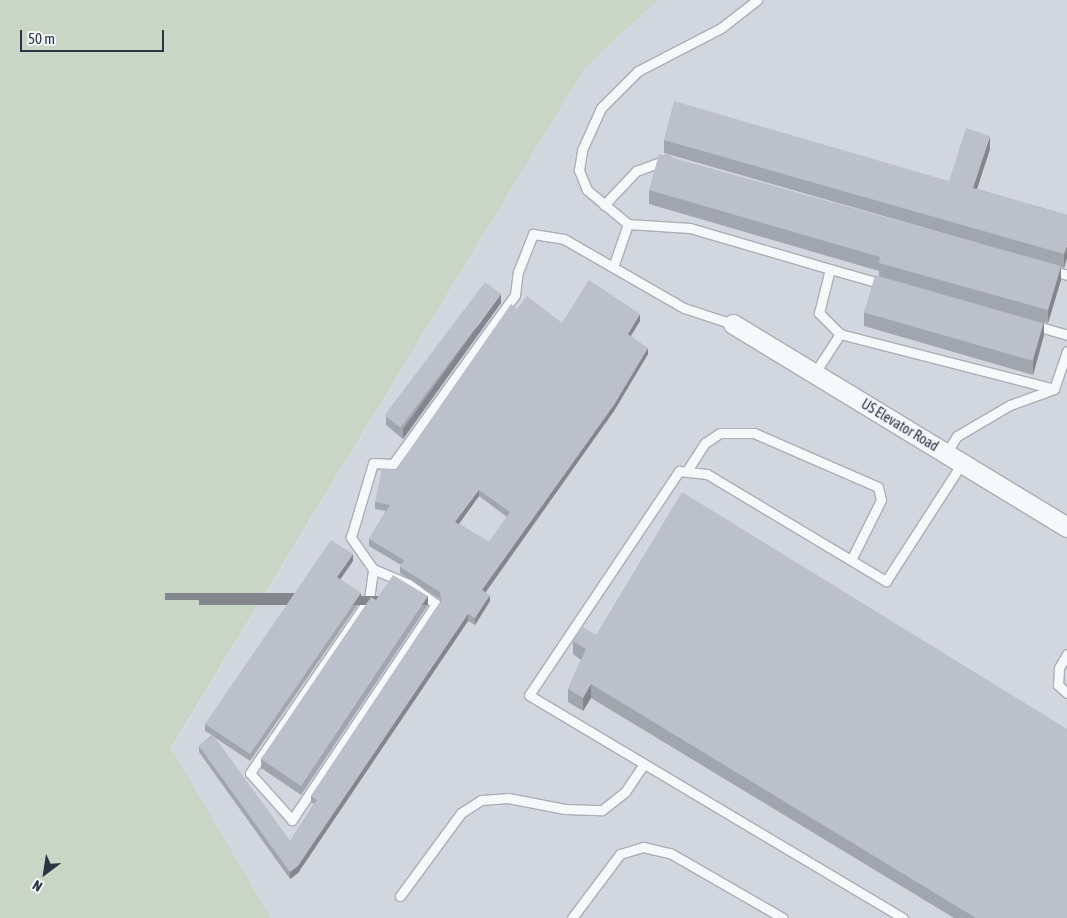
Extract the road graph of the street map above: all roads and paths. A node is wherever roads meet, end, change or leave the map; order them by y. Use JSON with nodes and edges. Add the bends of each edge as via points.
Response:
{"nodes":[{"id":1,"x":757,"y":0,"type":"edge"},
{"id":2,"x":673,"y":162,"type":"edge"},
{"id":3,"x":604,"y":205,"type":"junction"},
{"id":4,"x":628,"y":224,"type":"junction"},
{"id":5,"x":613,"y":267,"type":"junction"},
{"id":6,"x":1040,"y":267,"type":"edge"},
{"id":7,"x":830,"y":269,"type":"junction"},
{"id":8,"x":1067,"y":275,"type":"edge"},
{"id":9,"x":896,"y":288,"type":"edge"},
{"id":10,"x":1020,"y":322,"type":"edge"},
{"id":11,"x":733,"y":324,"type":"joint"},
{"id":12,"x":840,"y":334,"type":"junction"},
{"id":13,"x":1067,"y":335,"type":"edge"},
{"id":14,"x":1067,"y":351,"type":"edge"},
{"id":15,"x":814,"y":374,"type":"junction"},
{"id":16,"x":1054,"y":389,"type":"junction"},
{"id":17,"x":954,"y":458,"type":"junction"},
{"id":18,"x":688,"y":469,"type":"junction"},
{"id":19,"x":1067,"y":527,"type":"edge"},
{"id":20,"x":851,"y":560,"type":"junction"},
{"id":21,"x":373,"y":569,"type":"junction"},
{"id":22,"x":1067,"y":654,"type":"edge"},
{"id":23,"x":1067,"y":693,"type":"edge"},
{"id":24,"x":642,"y":765,"type":"junction"},
{"id":25,"x":400,"y":896,"type":"dead end"},
{"id":26,"x":572,"y":918,"type":"edge"},
{"id":27,"x":784,"y":918,"type":"edge"},
{"id":28,"x":903,"y":918,"type":"edge"}],
"edges":[{"from":1,"to":3,"type":"lane","via":[[721,28],[638,71],[601,108],[582,150],[579,170],[587,190]]},
{"from":2,"to":3,"type":"lane","via":[[663,159],[636,172]]},
{"from":3,"to":4,"type":"lane"},
{"from":4,"to":5,"type":"lane"},
{"from":4,"to":7,"type":"lane","via":[[690,228]]},
{"from":5,"to":11,"type":"lane","via":[[684,308]]},
{"from":5,"to":21,"type":"lane","via":[[564,239],[533,234],[518,272],[515,295],[393,464],[373,463],[351,537]]},
{"from":6,"to":8,"type":"lane"},
{"from":7,"to":9,"type":"lane"},
{"from":7,"to":12,"type":"lane","via":[[820,313]]},
{"from":10,"to":13,"type":"lane"},
{"from":11,"to":15,"type":"street","name":"US Elevator Road"},
{"from":12,"to":15,"type":"lane"},
{"from":12,"to":16,"type":"lane"},
{"from":14,"to":16,"type":"lane"},
{"from":15,"to":17,"type":"street","name":"US Elevator Road"},
{"from":16,"to":17,"type":"lane","via":[[1010,405],[957,436]]},
{"from":17,"to":19,"type":"street","name":"US Elevator Road"},
{"from":17,"to":20,"type":"lane","via":[[886,581]]},
{"from":18,"to":20,"type":"lane","via":[[707,474]]},
{"from":18,"to":20,"type":"lane","via":[[706,443],[720,433],[754,433],[878,487],[881,500]]},
{"from":18,"to":24,"type":"lane","via":[[679,471],[529,695]]},
{"from":21,"to":21,"type":"lane","via":[[368,599],[250,773],[292,820],[436,604],[409,584]]},
{"from":22,"to":23,"type":"lane","via":[[1059,668],[1058,684]]},
{"from":24,"to":25,"type":"lane","via":[[625,792],[602,810],[566,809],[508,798],[481,800],[461,812]]},
{"from":24,"to":28,"type":"lane"},
{"from":26,"to":27,"type":"lane","via":[[620,854],[643,847],[670,853]]}]}
